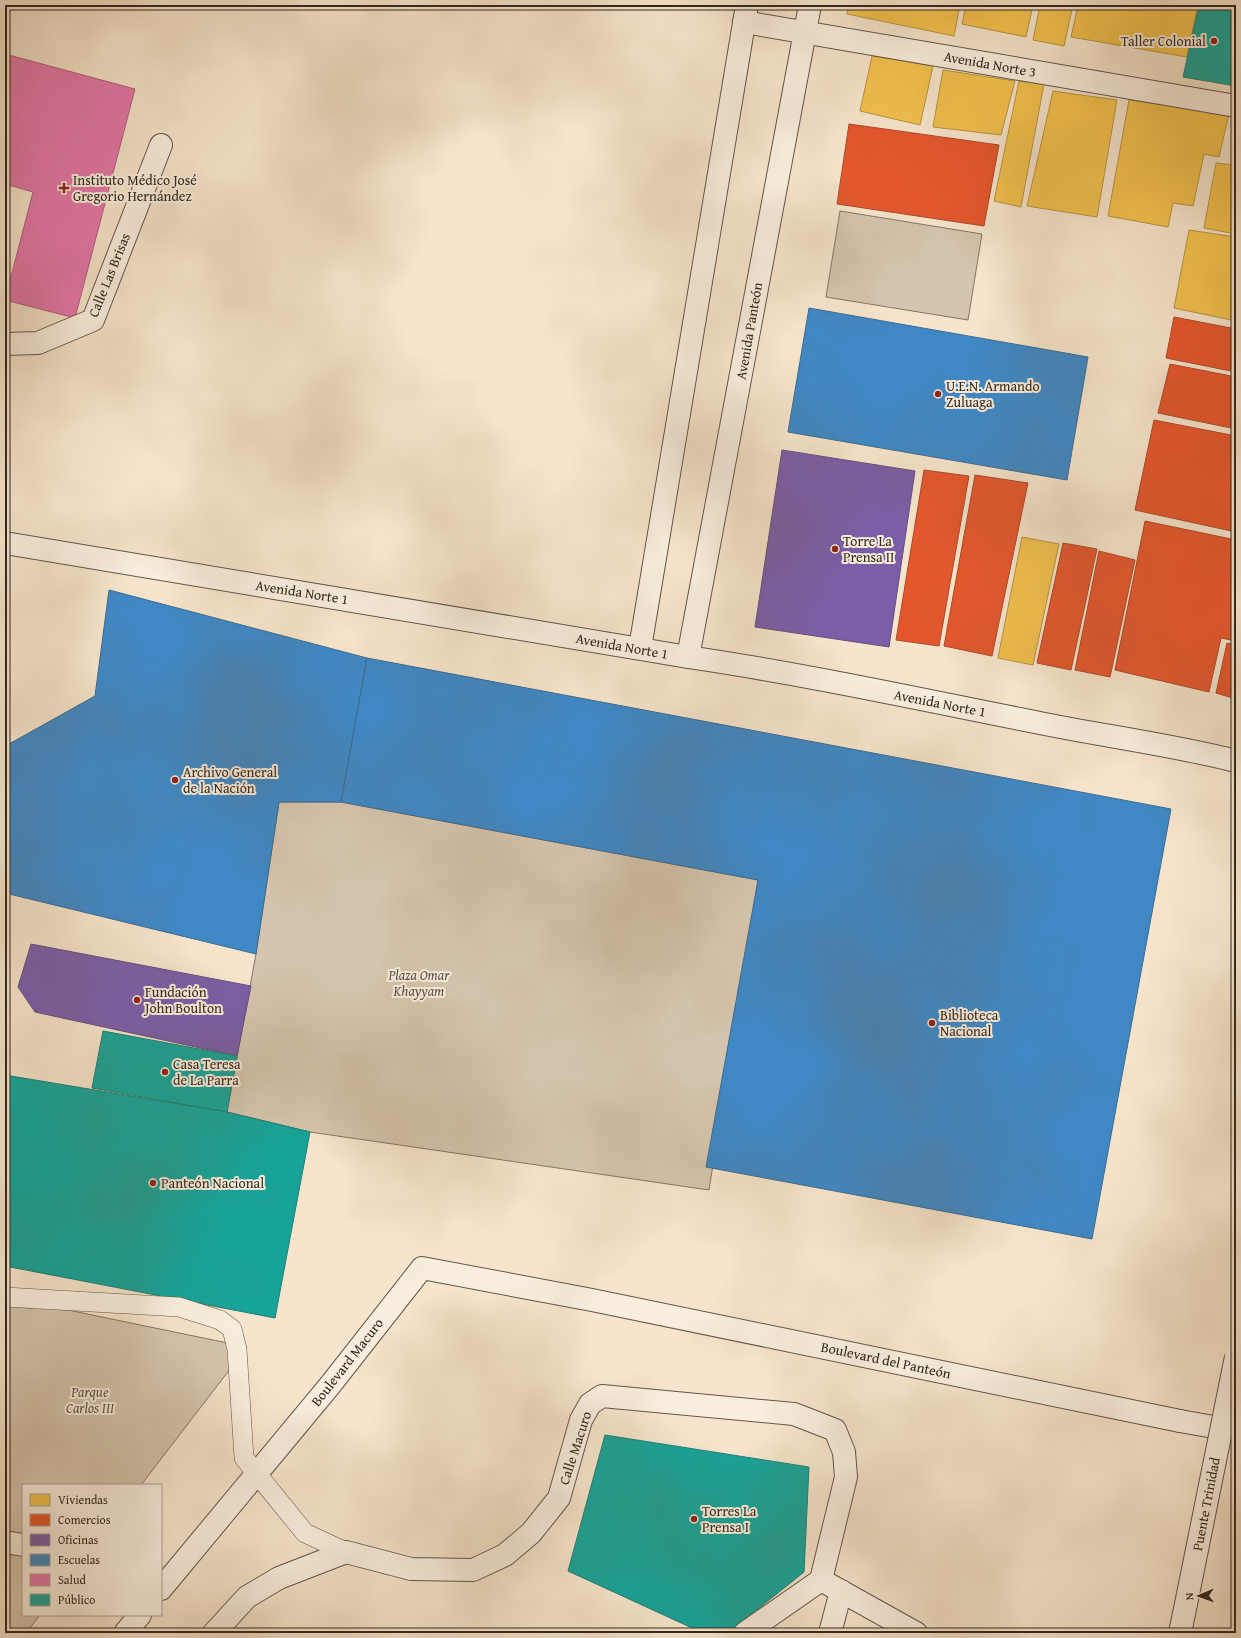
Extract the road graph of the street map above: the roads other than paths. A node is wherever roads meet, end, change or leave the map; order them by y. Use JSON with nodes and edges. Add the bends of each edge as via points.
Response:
{"nodes":[{"id":1,"x":810,"y":5,"type":"edge"},
{"id":2,"x":746,"y":13,"type":"edge"},
{"id":3,"x":806,"y":33,"type":"junction"},
{"id":4,"x":1236,"y":106,"type":"edge"},
{"id":5,"x":161,"y":145,"type":"dead end"},
{"id":6,"x":5,"y":344,"type":"edge"},
{"id":7,"x":5,"y":543,"type":"edge"},
{"id":8,"x":640,"y":648,"type":"junction"},
{"id":9,"x":688,"y":657,"type":"junction"},
{"id":10,"x":1236,"y":761,"type":"edge"},
{"id":11,"x":5,"y":1297,"type":"edge"},
{"id":12,"x":592,"y":1300,"type":"joint"},
{"id":13,"x":1236,"y":1357,"type":"edge"},
{"id":14,"x":1236,"y":1431,"type":"edge"},
{"id":15,"x":257,"y":1473,"type":"junction"},
{"id":16,"x":5,"y":1542,"type":"edge"},
{"id":17,"x":22,"y":1544,"type":"edge"},
{"id":18,"x":346,"y":1552,"type":"junction"},
{"id":19,"x":169,"y":1568,"type":"edge"},
{"id":20,"x":821,"y":1580,"type":"junction"},
{"id":21,"x":162,"y":1586,"type":"edge"},
{"id":22,"x":841,"y":1591,"type":"junction"},
{"id":23,"x":139,"y":1616,"type":"edge"},
{"id":24,"x":125,"y":1633,"type":"edge"},
{"id":25,"x":214,"y":1633,"type":"edge"},
{"id":26,"x":745,"y":1633,"type":"edge"},
{"id":27,"x":830,"y":1633,"type":"edge"},
{"id":28,"x":916,"y":1633,"type":"edge"},
{"id":29,"x":1180,"y":1633,"type":"edge"}],
"edges":[{"from":1,"to":3,"type":"street","name":"Avenida Panteón"},
{"from":2,"to":3,"type":"street","name":"Avenida Norte 3"},
{"from":2,"to":8,"type":"street"},
{"from":3,"to":4,"type":"street","name":"Avenida Norte 3"},
{"from":3,"to":9,"type":"street","name":"Avenida Panteón"},
{"from":5,"to":6,"type":"street","name":"Calle Las Brisas","via":[[93,320],[38,343]]},
{"from":7,"to":8,"type":"street","name":"Avenida Norte 1"},
{"from":8,"to":9,"type":"street","name":"Avenida Norte 1"},
{"from":9,"to":10,"type":"street","name":"Avenida Norte 1","via":[[760,668],[1051,726],[1188,749]]},
{"from":11,"to":15,"type":"lane","via":[[179,1306],[220,1320],[232,1329],[236,1342],[244,1458]]},
{"from":12,"to":14,"type":"street","name":"Boulevard del Panteón"},
{"from":12,"to":15,"type":"street","name":"Boulevard Macuro","via":[[422,1268],[332,1384]]},
{"from":13,"to":29,"type":"street","name":"Puente Trinidad","bridge":true},
{"from":15,"to":18,"type":"lane","via":[[305,1533]]},
{"from":15,"to":19,"type":"street","name":"Boulevard Macuro"},
{"from":16,"to":17,"type":"street"},
{"from":18,"to":20,"type":"street","name":"Calle Macuro","via":[[412,1569],[457,1570],[473,1570],[505,1555],[531,1533],[559,1498],[581,1420],[590,1404],[602,1396],[794,1414],[835,1430],[844,1452],[846,1477]]},
{"from":18,"to":25,"type":"street","via":[[279,1578],[247,1597]]},
{"from":19,"to":21,"type":"street","name":"Boulevard Macuro"},
{"from":20,"to":22,"type":"street"},
{"from":20,"to":26,"type":"street"},
{"from":22,"to":27,"type":"street"},
{"from":22,"to":28,"type":"street"},
{"from":23,"to":24,"type":"street"}]}
